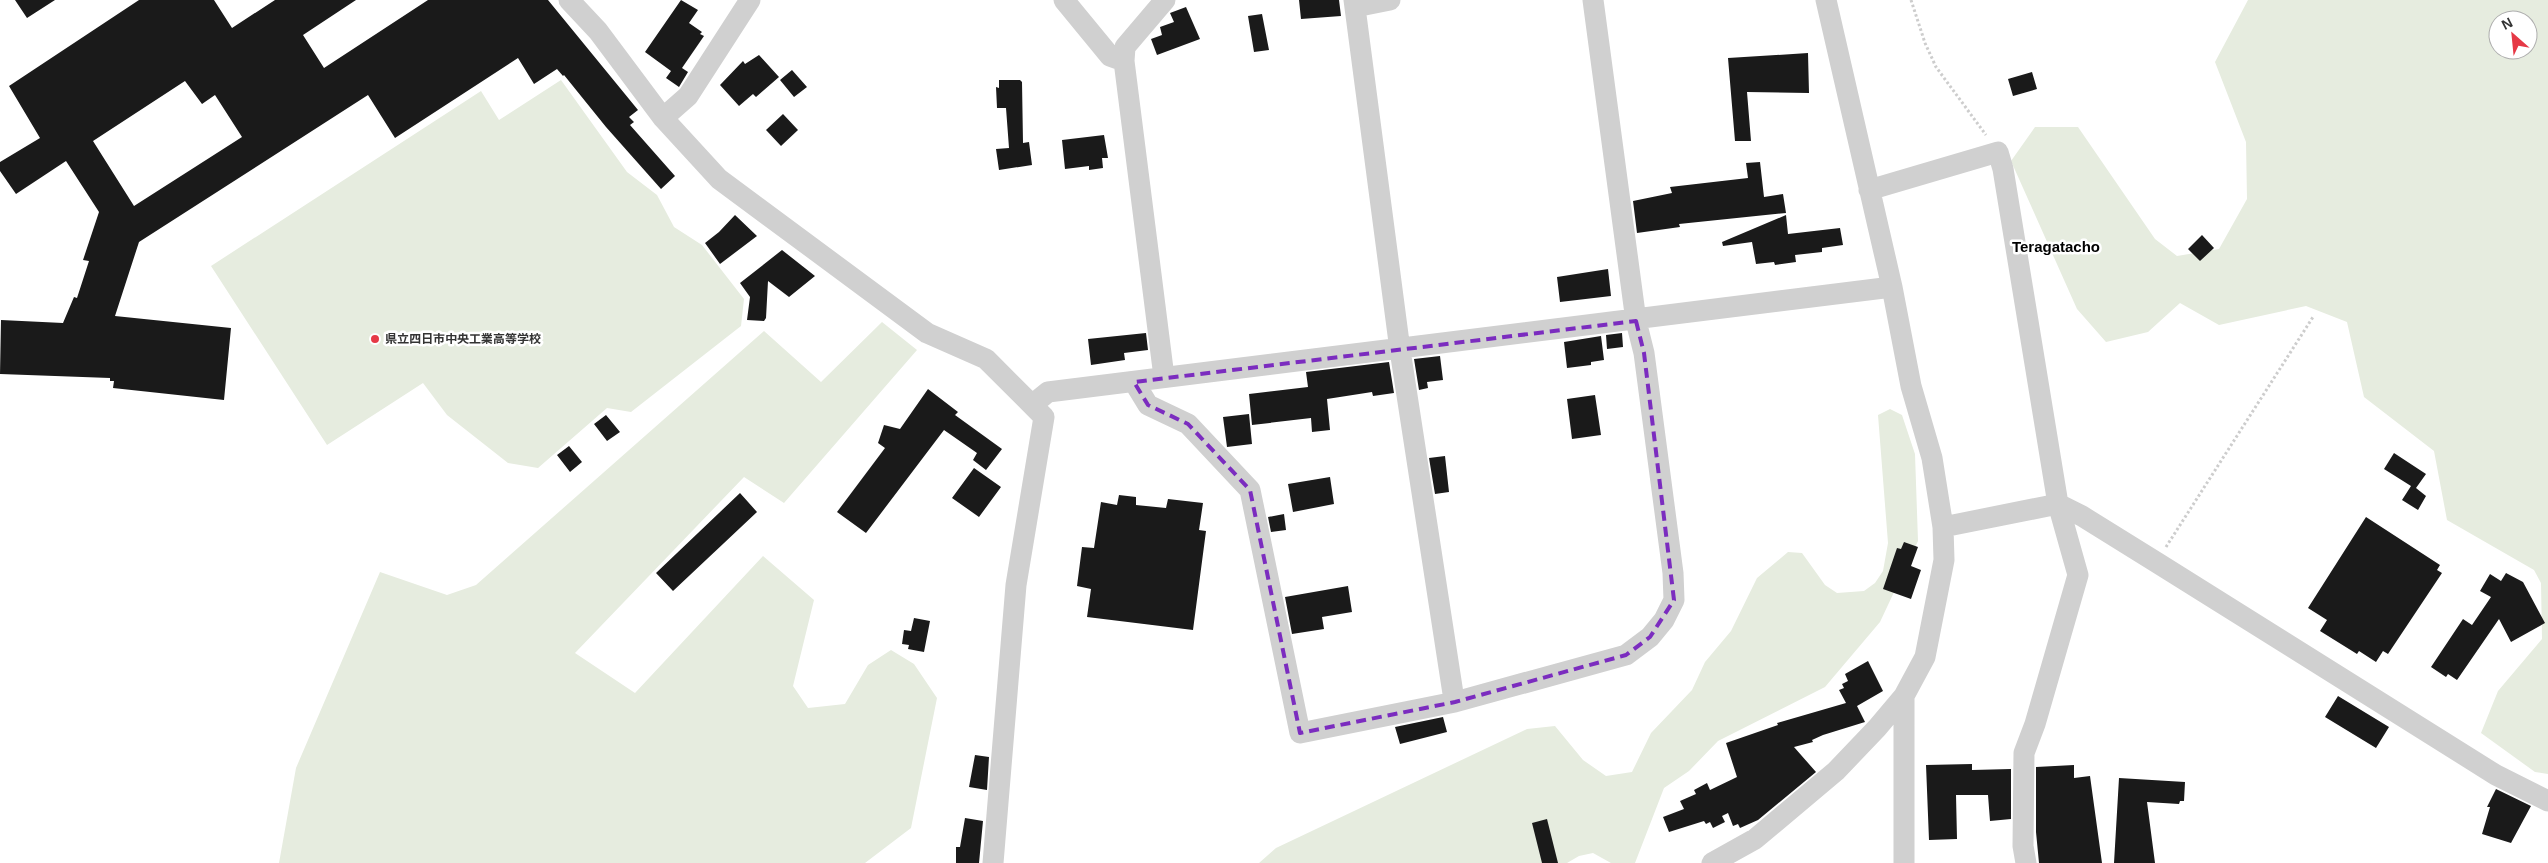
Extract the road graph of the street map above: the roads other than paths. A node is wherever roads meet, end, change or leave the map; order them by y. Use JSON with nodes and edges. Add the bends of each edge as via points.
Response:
{"nodes":[{"id":1,"x":569,"y":0,"type":"edge"},
{"id":2,"x":750,"y":0,"type":"edge"},
{"id":3,"x":1064,"y":0,"type":"edge"},
{"id":4,"x":1165,"y":0,"type":"edge"},
{"id":5,"x":1390,"y":0,"type":"edge"},
{"id":6,"x":1593,"y":0,"type":"edge"},
{"id":7,"x":1826,"y":0,"type":"edge"},
{"id":8,"x":1354,"y":4,"type":"edge"},
{"id":9,"x":1124,"y":62,"type":"junction"},
{"id":10,"x":663,"y":118,"type":"junction"},
{"id":11,"x":1869,"y":190,"type":"junction"},
{"id":12,"x":1892,"y":287,"type":"junction"},
{"id":13,"x":1636,"y":321,"type":"junction"},
{"id":14,"x":1400,"y":350,"type":"junction"},
{"id":15,"x":1164,"y":377,"type":"junction"},
{"id":16,"x":1134,"y":382,"type":"junction"},
{"id":17,"x":1032,"y":405,"type":"junction"},
{"id":18,"x":2058,"y":504,"type":"junction"},
{"id":19,"x":1943,"y":527,"type":"junction"},
{"id":20,"x":1904,"y":696,"type":"junction"},
{"id":21,"x":1454,"y":700,"type":"junction"},
{"id":22,"x":2548,"y":801,"type":"edge"},
{"id":23,"x":993,"y":863,"type":"edge"},
{"id":24,"x":1712,"y":863,"type":"edge"},
{"id":25,"x":1904,"y":863,"type":"edge"},
{"id":26,"x":2026,"y":863,"type":"edge"}],
"edges":[{"from":1,"to":10,"type":"street","via":[[598,30]]},
{"from":2,"to":10,"type":"street","via":[[688,96]]},
{"from":3,"to":9,"type":"street","via":[[1110,56]]},
{"from":4,"to":9,"type":"street","via":[[1125,47]]},
{"from":5,"to":8,"type":"street"},
{"from":6,"to":13,"type":"street"},
{"from":7,"to":11,"type":"street"},
{"from":8,"to":14,"type":"street"},
{"from":9,"to":15,"type":"street"},
{"from":10,"to":17,"type":"street","via":[[719,179],[927,332],[986,359]]},
{"from":11,"to":12,"type":"street"},
{"from":11,"to":18,"type":"street","via":[[1998,152]]},
{"from":12,"to":13,"type":"street"},
{"from":12,"to":19,"type":"street","via":[[1911,386],[1932,458]]},
{"from":13,"to":14,"type":"street"},
{"from":13,"to":21,"type":"street","via":[[1644,353],[1674,600],[1650,637],[1626,655]]},
{"from":14,"to":15,"type":"street"},
{"from":14,"to":21,"type":"street"},
{"from":15,"to":16,"type":"street"},
{"from":16,"to":17,"type":"street","via":[[1048,392]]},
{"from":16,"to":21,"type":"street","via":[[1148,405],[1188,424],[1250,490],[1300,733]]},
{"from":17,"to":23,"type":"street","via":[[1044,417],[1016,585]]},
{"from":18,"to":19,"type":"street"},
{"from":18,"to":22,"type":"street","via":[[2496,775]]},
{"from":18,"to":26,"type":"street","via":[[2078,575],[2036,724],[2024,754]]},
{"from":19,"to":20,"type":"street","via":[[1944,560],[1925,656]]},
{"from":20,"to":24,"type":"street","via":[[1836,771],[1755,839]]},
{"from":20,"to":25,"type":"street"}]}
